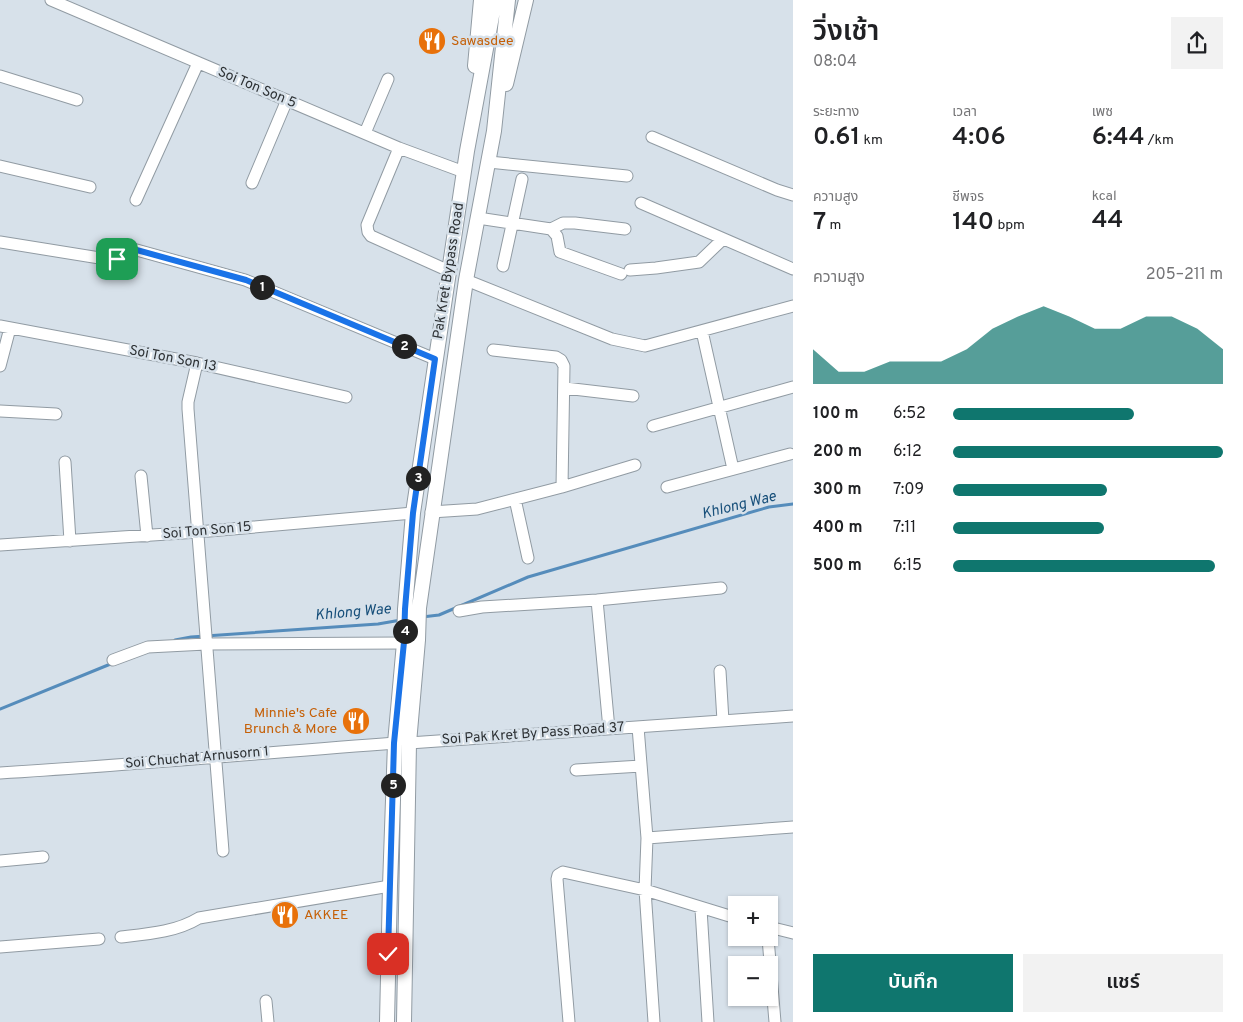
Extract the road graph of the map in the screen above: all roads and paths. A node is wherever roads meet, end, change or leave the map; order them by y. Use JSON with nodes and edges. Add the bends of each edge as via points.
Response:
{"nodes":[{"id":1,"x":51,"y":0,"type":"edge"},
{"id":2,"x":481,"y":0,"type":"edge"},
{"id":3,"x":495,"y":0,"type":"edge"},
{"id":4,"x":508,"y":0,"type":"edge"},
{"id":5,"x":526,"y":0,"type":"edge"},
{"id":6,"x":198,"y":63,"type":"junction"},
{"id":7,"x":0,"y":76,"type":"edge"},
{"id":8,"x":388,"y":79,"type":"dead end"},
{"id":9,"x":78,"y":100,"type":"dead end"},
{"id":10,"x":287,"y":100,"type":"junction"},
{"id":11,"x":494,"y":131,"type":"junction"},
{"id":12,"x":364,"y":133,"type":"junction"},
{"id":13,"x":652,"y":137,"type":"dead end"},
{"id":14,"x":400,"y":148,"type":"junction"},
{"id":15,"x":467,"y":151,"type":"junction"},
{"id":16,"x":489,"y":162,"type":"junction"},
{"id":17,"x":0,"y":166,"type":"edge"},
{"id":18,"x":464,"y":172,"type":"junction"},
{"id":19,"x":627,"y":176,"type":"dead end"},
{"id":20,"x":522,"y":179,"type":"dead end"},
{"id":21,"x":252,"y":183,"type":"dead end"},
{"id":22,"x":90,"y":187,"type":"dead end"},
{"id":23,"x":793,"y":195,"type":"edge"},
{"id":24,"x":136,"y":200,"type":"dead end"},
{"id":25,"x":641,"y":203,"type":"dead end"},
{"id":26,"x":478,"y":218,"type":"junction"},
{"id":27,"x":512,"y":223,"type":"junction"},
{"id":28,"x":551,"y":229,"type":"junction"},
{"id":29,"x":625,"y":229,"type":"dead end"},
{"id":30,"x":723,"y":239,"type":"junction"},
{"id":31,"x":0,"y":242,"type":"edge"},
{"id":32,"x":503,"y":266,"type":"dead end"},
{"id":33,"x":793,"y":269,"type":"edge"},
{"id":34,"x":449,"y":271,"type":"junction"},
{"id":35,"x":466,"y":280,"type":"junction"},
{"id":36,"x":793,"y":306,"type":"edge"},
{"id":37,"x":5,"y":327,"type":"edge"},
{"id":38,"x":702,"y":331,"type":"junction"},
{"id":39,"x":493,"y":350,"type":"dead end"},
{"id":40,"x":435,"y":359,"type":"junction"},
{"id":41,"x":197,"y":363,"type":"junction"},
{"id":42,"x":0,"y":366,"type":"edge"},
{"id":43,"x":793,"y":387,"type":"edge"},
{"id":44,"x":565,"y":388,"type":"junction"},
{"id":45,"x":633,"y":396,"type":"dead end"},
{"id":46,"x":346,"y":398,"type":"dead end"},
{"id":47,"x":719,"y":408,"type":"junction"},
{"id":48,"x":0,"y":411,"type":"edge"},
{"id":49,"x":56,"y":414,"type":"dead end"},
{"id":50,"x":653,"y":426,"type":"dead end"},
{"id":51,"x":790,"y":454,"type":"dead end"},
{"id":52,"x":65,"y":462,"type":"dead end"},
{"id":53,"x":635,"y":465,"type":"dead end"},
{"id":54,"x":733,"y":469,"type":"junction"},
{"id":55,"x":141,"y":476,"type":"dead end"},
{"id":56,"x":562,"y":487,"type":"junction"},
{"id":57,"x":666,"y":487,"type":"dead end"},
{"id":58,"x":515,"y":499,"type":"junction"},
{"id":59,"x":432,"y":512,"type":"junction"},
{"id":60,"x":413,"y":513,"type":"junction"},
{"id":61,"x":198,"y":532,"type":"junction"},
{"id":62,"x":147,"y":536,"type":"junction"},
{"id":63,"x":70,"y":542,"type":"junction"},
{"id":64,"x":0,"y":545,"type":"edge"},
{"id":65,"x":528,"y":558,"type":"dead end"},
{"id":66,"x":721,"y":588,"type":"dead end"},
{"id":67,"x":597,"y":600,"type":"junction"},
{"id":68,"x":412,"y":609,"type":"junction"},
{"id":69,"x":459,"y":611,"type":"dead end"},
{"id":70,"x":409,"y":641,"type":"junction"},
{"id":71,"x":206,"y":642,"type":"junction"},
{"id":72,"x":113,"y":660,"type":"dead end"},
{"id":73,"x":720,"y":671,"type":"dead end"},
{"id":74,"x":793,"y":716,"type":"edge"},
{"id":75,"x":723,"y":721,"type":"junction"},
{"id":76,"x":638,"y":727,"type":"junction"},
{"id":77,"x":609,"y":729,"type":"junction"},
{"id":78,"x":394,"y":743,"type":"junction"},
{"id":79,"x":409,"y":743,"type":"junction"},
{"id":80,"x":214,"y":756,"type":"junction"},
{"id":81,"x":641,"y":766,"type":"junction"},
{"id":82,"x":576,"y":770,"type":"dead end"},
{"id":83,"x":0,"y":773,"type":"edge"},
{"id":84,"x":793,"y":827,"type":"edge"},
{"id":85,"x":647,"y":838,"type":"junction"},
{"id":86,"x":223,"y":851,"type":"dead end"},
{"id":87,"x":43,"y":857,"type":"dead end"},
{"id":88,"x":0,"y":861,"type":"edge"},
{"id":89,"x":390,"y":886,"type":"junction"},
{"id":90,"x":645,"y":890,"type":"junction"},
{"id":91,"x":700,"y":909,"type":"junction"},
{"id":92,"x":728,"y":916,"type":"edge"},
{"id":93,"x":778,"y":929,"type":"edge"},
{"id":94,"x":793,"y":933,"type":"edge"},
{"id":95,"x":121,"y":937,"type":"dead end"},
{"id":96,"x":99,"y":939,"type":"dead end"},
{"id":97,"x":0,"y":946,"type":"edge"},
{"id":98,"x":769,"y":946,"type":"edge"},
{"id":99,"x":266,"y":1001,"type":"dead end"},
{"id":100,"x":268,"y":1022,"type":"edge"},
{"id":101,"x":387,"y":1022,"type":"edge"},
{"id":102,"x":404,"y":1022,"type":"edge"},
{"id":103,"x":569,"y":1022,"type":"edge"},
{"id":104,"x":654,"y":1022,"type":"edge"},
{"id":105,"x":708,"y":1022,"type":"edge"},
{"id":106,"x":775,"y":1022,"type":"edge"}],
"edges":[{"from":1,"to":6,"type":"street","name":"Soi Ton Son 5"},
{"from":2,"to":15,"type":"main road"},
{"from":3,"to":15,"type":"main road","name":"Pak Kret Bypass Road"},
{"from":4,"to":11,"type":"main road","name":"Pak Kret Bypass Road"},
{"from":5,"to":11,"type":"main road"},
{"from":6,"to":10,"type":"street","name":"Soi Ton Son 5"},
{"from":6,"to":24,"type":"street"},
{"from":7,"to":9,"type":"street"},
{"from":8,"to":12,"type":"street"},
{"from":10,"to":12,"type":"street","name":"Soi Ton Son 5"},
{"from":10,"to":21,"type":"street"},
{"from":11,"to":16,"type":"main road","name":"Pak Kret Bypass Road"},
{"from":12,"to":14,"type":"street","name":"Soi Ton Son 5"},
{"from":13,"to":23,"type":"street"},
{"from":14,"to":18,"type":"street","name":"Soi Ton Son 5"},
{"from":14,"to":34,"type":"street","via":[[367,225],[368,232]]},
{"from":15,"to":18,"type":"main road","name":"Pak Kret Bypass Road"},
{"from":16,"to":19,"type":"street"},
{"from":16,"to":26,"type":"main road","name":"Pak Kret Bypass Road"},
{"from":17,"to":22,"type":"street"},
{"from":18,"to":34,"type":"main road","name":"Pak Kret Bypass Road"},
{"from":20,"to":27,"type":"street"},
{"from":25,"to":30,"type":"street"},
{"from":26,"to":27,"type":"street"},
{"from":26,"to":35,"type":"main road","name":"Pak Kret Bypass Road"},
{"from":27,"to":28,"type":"street"},
{"from":27,"to":32,"type":"street"},
{"from":28,"to":29,"type":"street","via":[[563,223]]},
{"from":28,"to":30,"type":"street","via":[[557,236],[560,252],[626,272],[699,262]]},
{"from":30,"to":33,"type":"street"},
{"from":31,"to":40,"type":"street","via":[[112,260],[133,249],[246,280]]},
{"from":34,"to":40,"type":"main road","name":"Pak Kret Bypass Road"},
{"from":35,"to":38,"type":"street","via":[[612,339],[645,346]]},
{"from":35,"to":59,"type":"main road","name":"Pak Kret Bypass Road"},
{"from":36,"to":38,"type":"street"},
{"from":37,"to":41,"type":"street","name":"Soi Ton Son 13"},
{"from":37,"to":42,"type":"street"},
{"from":38,"to":47,"type":"street"},
{"from":39,"to":44,"type":"street","via":[[562,360]]},
{"from":40,"to":60,"type":"main road","name":"Pak Kret Bypass Road"},
{"from":41,"to":46,"type":"street","name":"Soi Ton Son 13"},
{"from":41,"to":61,"type":"street","via":[[188,409]]},
{"from":43,"to":47,"type":"street"},
{"from":44,"to":45,"type":"street"},
{"from":44,"to":56,"type":"street"},
{"from":47,"to":50,"type":"street"},
{"from":47,"to":54,"type":"street"},
{"from":48,"to":49,"type":"street"},
{"from":51,"to":54,"type":"street"},
{"from":52,"to":63,"type":"street"},
{"from":53,"to":56,"type":"street"},
{"from":54,"to":57,"type":"street"},
{"from":55,"to":62,"type":"street"},
{"from":56,"to":58,"type":"street"},
{"from":58,"to":59,"type":"street","via":[[477,509]]},
{"from":58,"to":65,"type":"street"},
{"from":59,"to":68,"type":"main road","name":"Pak Kret Bypass Road"},
{"from":60,"to":61,"type":"street","name":"Soi Ton Son 15"},
{"from":60,"to":68,"type":"main road","name":"Pak Kret Bypass Road"},
{"from":61,"to":62,"type":"street","name":"Soi Ton Son 15"},
{"from":61,"to":71,"type":"street"},
{"from":62,"to":63,"type":"street","name":"Soi Ton Son 15"},
{"from":63,"to":64,"type":"street","name":"Soi Ton Son 15"},
{"from":66,"to":67,"type":"street"},
{"from":67,"to":69,"type":"street"},
{"from":67,"to":77,"type":"street"},
{"from":68,"to":70,"type":"main road","name":"Pak Kret Bypass Road"},
{"from":70,"to":71,"type":"street"},
{"from":70,"to":78,"type":"main road","name":"Pak Kret Bypass Road"},
{"from":70,"to":79,"type":"main road","name":"Pak Kret Bypass Road"},
{"from":71,"to":72,"type":"street","via":[[154,647]]},
{"from":71,"to":80,"type":"street"},
{"from":73,"to":75,"type":"street"},
{"from":74,"to":75,"type":"street"},
{"from":75,"to":76,"type":"street"},
{"from":76,"to":77,"type":"street","name":"Soi Pak Kret By Pass Road 37"},
{"from":76,"to":81,"type":"street","name":"Soi Pak Kret By Pass Road 37"},
{"from":77,"to":79,"type":"street","name":"Soi Pak Kret By Pass Road 37"},
{"from":78,"to":80,"type":"street","name":"Soi Chuchat Arnusorn 1"},
{"from":78,"to":89,"type":"main road","name":"Pak Kret Bypass Road"},
{"from":79,"to":102,"type":"main road","name":"Pak Kret Bypass Road"},
{"from":80,"to":83,"type":"street","name":"Soi Chuchat Arnusorn 1"},
{"from":80,"to":86,"type":"street"},
{"from":81,"to":82,"type":"street"},
{"from":81,"to":85,"type":"street","name":"Soi Pak Kret By Pass Road 37"},
{"from":84,"to":85,"type":"street"},
{"from":85,"to":90,"type":"street","name":"Soi Pak Kret By Pass Road 37"},
{"from":87,"to":88,"type":"street"},
{"from":89,"to":95,"type":"street","via":[[199,918],[184,926]]},
{"from":89,"to":101,"type":"main road","name":"Pak Kret Bypass Road"},
{"from":90,"to":91,"type":"street"},
{"from":90,"to":103,"type":"street","via":[[564,872],[558,875]]},
{"from":90,"to":104,"type":"street","name":"Soi Pak Kret By Pass Road 37"},
{"from":91,"to":92,"type":"street"},
{"from":91,"to":105,"type":"street"},
{"from":93,"to":94,"type":"street"},
{"from":96,"to":97,"type":"street"},
{"from":98,"to":106,"type":"street"},
{"from":99,"to":100,"type":"street"}]}
